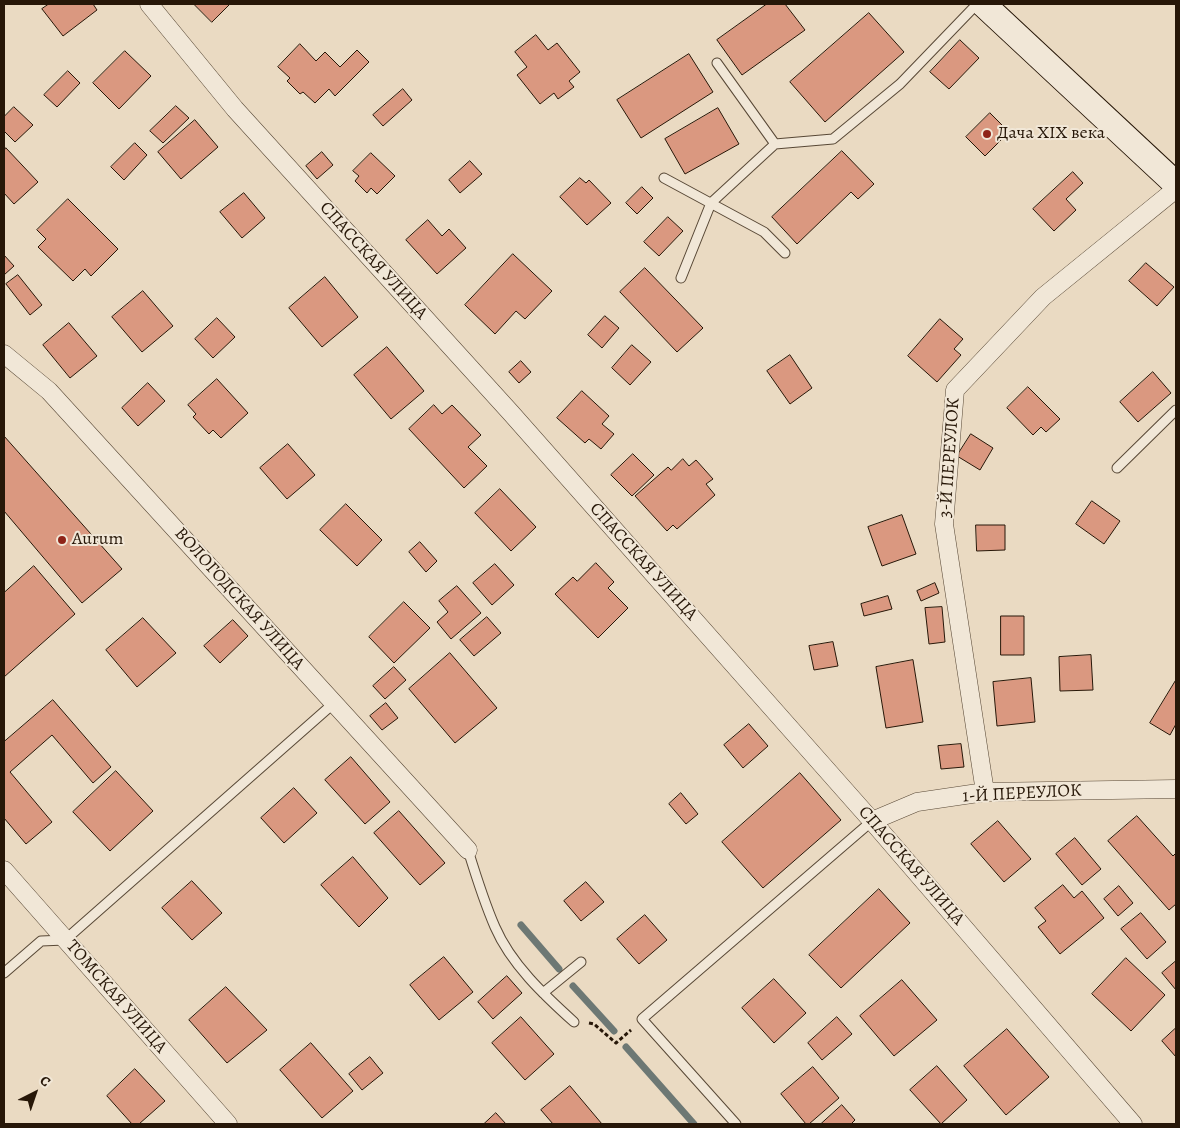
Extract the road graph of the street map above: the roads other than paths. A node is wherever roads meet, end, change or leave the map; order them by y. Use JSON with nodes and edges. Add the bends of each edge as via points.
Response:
{"nodes":[{"id":1,"x":149,"y":4,"type":"edge"},
{"id":2,"x":988,"y":6,"type":"edge"},
{"id":3,"x":717,"y":63,"type":"dead end"},
{"id":4,"x":775,"y":144,"type":"junction"},
{"id":5,"x":664,"y":178,"type":"dead end"},
{"id":6,"x":1176,"y":184,"type":"edge"},
{"id":7,"x":1176,"y":189,"type":"edge"},
{"id":8,"x":711,"y":203,"type":"junction"},
{"id":9,"x":785,"y":253,"type":"dead end"},
{"id":10,"x":681,"y":278,"type":"dead end"},
{"id":11,"x":4,"y":354,"type":"edge"},
{"id":12,"x":1176,"y":410,"type":"edge"},
{"id":13,"x":1117,"y":468,"type":"dead end"},
{"id":14,"x":334,"y":703,"type":"junction"},
{"id":15,"x":1176,"y":789,"type":"edge"},
{"id":16,"x":985,"y":792,"type":"junction"},
{"id":17,"x":872,"y":821,"type":"junction"},
{"id":18,"x":468,"y":850,"type":"joint"},
{"id":19,"x":4,"y":870,"type":"edge"},
{"id":20,"x":65,"y":940,"type":"junction"},
{"id":21,"x":581,"y":962,"type":"dead end"},
{"id":22,"x":4,"y":974,"type":"edge"},
{"id":23,"x":542,"y":993,"type":"junction"},
{"id":24,"x":574,"y":1022,"type":"road end"},
{"id":25,"x":228,"y":1124,"type":"edge"},
{"id":26,"x":736,"y":1124,"type":"edge"},
{"id":27,"x":1133,"y":1124,"type":"edge"}],
"edges":[{"from":1,"to":17,"type":"street","name":"СПАССКАЯ УЛИЦА","via":[[235,109],[511,413]]},
{"from":2,"to":4,"type":"lane","via":[[832,139]]},
{"from":2,"to":6,"type":"street"},
{"from":3,"to":4,"type":"lane"},
{"from":4,"to":8,"type":"lane"},
{"from":5,"to":8,"type":"lane"},
{"from":7,"to":16,"type":"street","name":"3-Й ПЕРЕУЛОК","via":[[1043,298],[954,390],[944,524]]},
{"from":8,"to":9,"type":"lane","via":[[764,232]]},
{"from":8,"to":10,"type":"lane"},
{"from":11,"to":14,"type":"street","name":"ВОЛОГОДСКАЯ УЛИЦА","via":[[50,391]]},
{"from":12,"to":13,"type":"lane"},
{"from":14,"to":18,"type":"street","name":"ВОЛОГОДСКАЯ УЛИЦА"},
{"from":14,"to":20,"type":"lane"},
{"from":15,"to":16,"type":"street","name":"1-Й ПЕРЕУЛОК"},
{"from":16,"to":17,"type":"street","name":"1-Й ПЕРЕУЛОК","via":[[917,802]]},
{"from":17,"to":26,"type":"lane","via":[[642,1019]]},
{"from":17,"to":27,"type":"street","name":"СПАССКАЯ УЛИЦА"},
{"from":18,"to":23,"type":"lane","via":[[495,928]]},
{"from":19,"to":20,"type":"street","name":"ТОМСКАЯ УЛИЦА"},
{"from":20,"to":22,"type":"lane","via":[[41,940]]},
{"from":20,"to":25,"type":"street","name":"ТОМСКАЯ УЛИЦА"},
{"from":21,"to":23,"type":"lane"},
{"from":23,"to":24,"type":"lane"}]}
